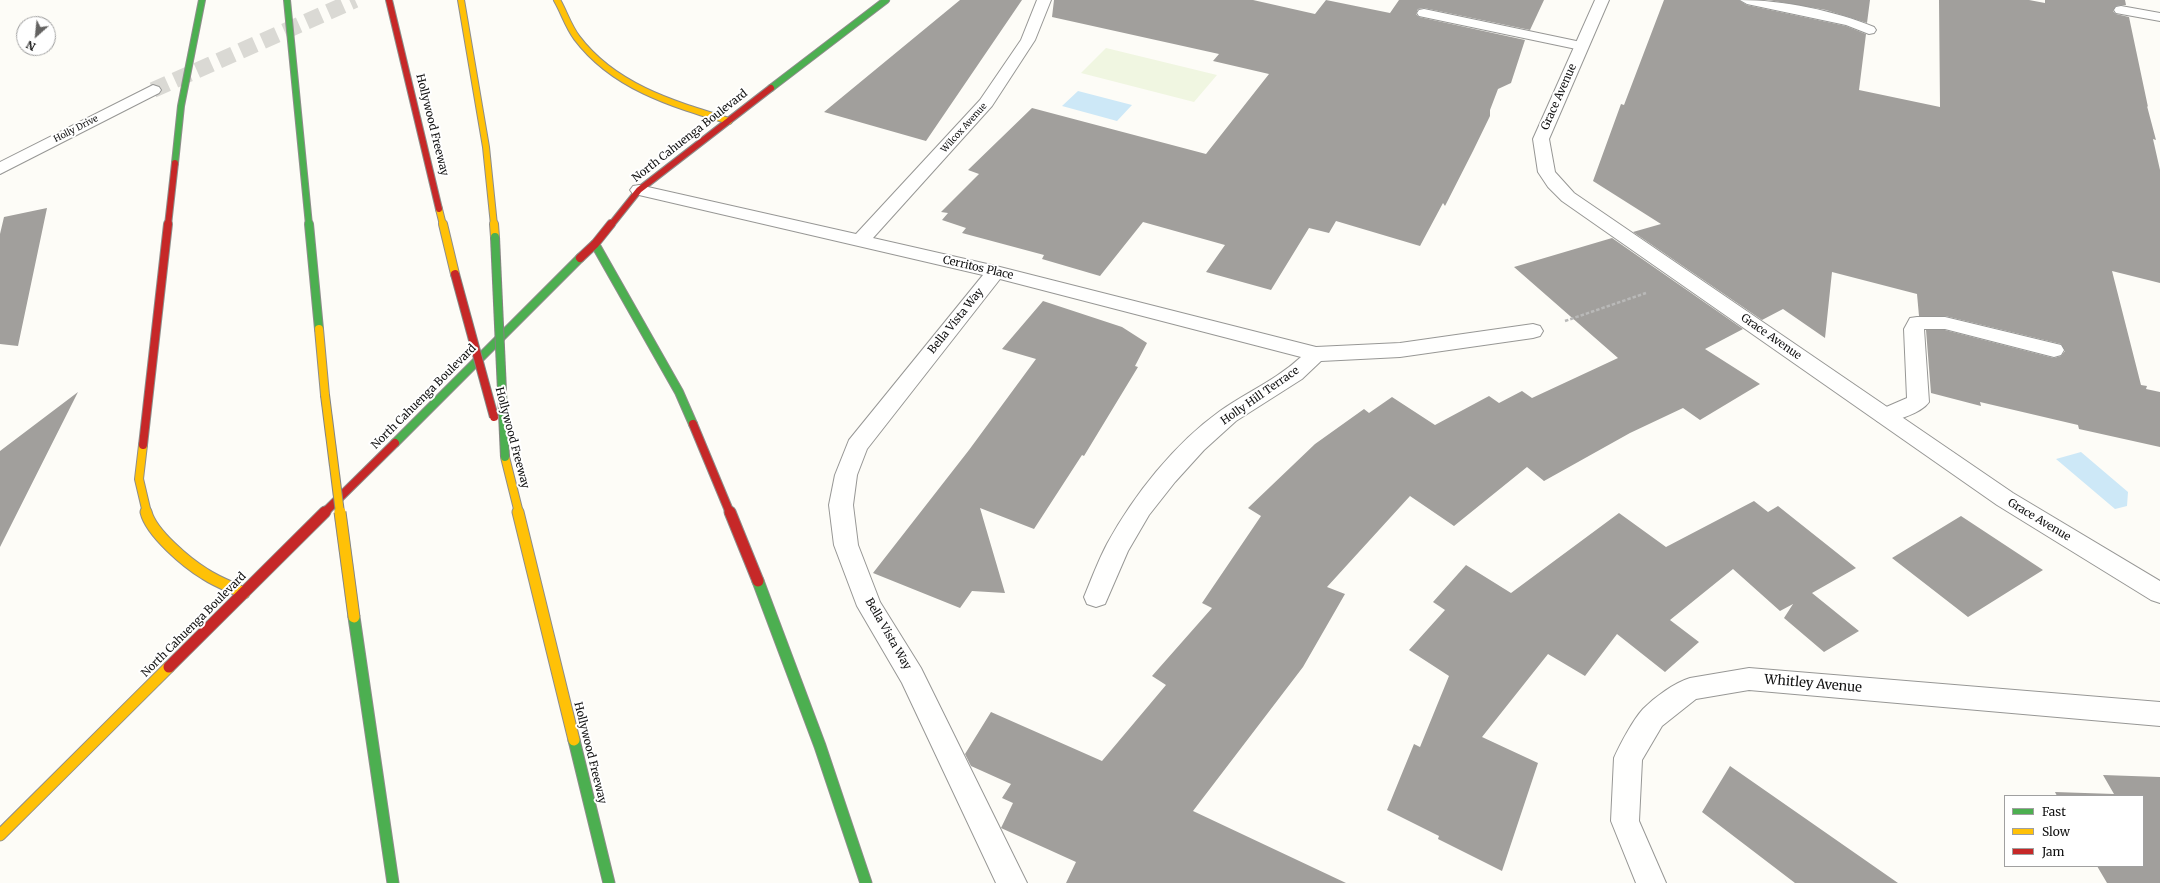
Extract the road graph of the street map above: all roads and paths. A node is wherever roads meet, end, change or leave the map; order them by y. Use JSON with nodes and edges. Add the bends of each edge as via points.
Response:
{"nodes":[{"id":1,"x":202,"y":0,"type":"edge"},
{"id":2,"x":287,"y":0,"type":"edge"},
{"id":3,"x":389,"y":0,"type":"edge"},
{"id":4,"x":461,"y":0,"type":"edge"},
{"id":5,"x":558,"y":0,"type":"edge"},
{"id":6,"x":886,"y":0,"type":"edge"},
{"id":7,"x":1044,"y":0,"type":"edge"},
{"id":8,"x":1602,"y":0,"type":"edge"},
{"id":9,"x":1747,"y":0,"type":"edge"},
{"id":10,"x":2121,"y":10,"type":"dead end"},
{"id":11,"x":1424,"y":13,"type":"dead end"},
{"id":12,"x":2160,"y":17,"type":"edge"},
{"id":13,"x":1869,"y":30,"type":"dead end"},
{"id":14,"x":1581,"y":46,"type":"junction"},
{"id":15,"x":153,"y":90,"type":"tunnel mouth"},
{"id":16,"x":729,"y":121,"type":"junction"},
{"id":17,"x":0,"y":169,"type":"edge"},
{"id":18,"x":639,"y":190,"type":"junction"},
{"id":19,"x":860,"y":241,"type":"junction"},
{"id":20,"x":595,"y":244,"type":"junction"},
{"id":21,"x":996,"y":272,"type":"junction"},
{"id":22,"x":1648,"y":292,"type":"dead end"},
{"id":23,"x":1577,"y":317,"type":"dead end"},
{"id":24,"x":1533,"y":331,"type":"dead end"},
{"id":25,"x":2054,"y":350,"type":"dead end"},
{"id":26,"x":1316,"y":354,"type":"junction"},
{"id":27,"x":1884,"y":416,"type":"junction"},
{"id":28,"x":505,"y":457,"type":"junction"},
{"id":29,"x":244,"y":593,"type":"junction"},
{"id":30,"x":2160,"y":593,"type":"edge"},
{"id":31,"x":1096,"y":597,"type":"dead end"},
{"id":32,"x":2160,"y":714,"type":"edge"},
{"id":33,"x":0,"y":835,"type":"edge"},
{"id":34,"x":393,"y":883,"type":"edge"},
{"id":35,"x":609,"y":883,"type":"edge"},
{"id":36,"x":866,"y":883,"type":"edge"},
{"id":37,"x":1012,"y":883,"type":"edge"},
{"id":38,"x":1651,"y":883,"type":"edge"}],
"edges":[{"from":1,"to":29,"type":"main road","via":[[181,106],[139,478],[148,520],[173,549],[205,574]]},
{"from":2,"to":34,"type":"main road","bridge":true,"via":[[325,395]]},
{"from":3,"to":28,"type":"main road","name":"Hollywood Freeway","bridge":true,"via":[[455,274]]},
{"from":4,"to":28,"type":"main road","bridge":true,"via":[[486,146],[495,237]]},
{"from":5,"to":16,"type":"main road","via":[[576,37],[595,60],[614,77],[636,90]]},
{"from":6,"to":16,"type":"main road","name":"North Cahuenga Boulevard"},
{"from":7,"to":19,"type":"street","name":"Wilcox Avenue","via":[[1028,40],[986,104]]},
{"from":8,"to":14,"type":"street","name":"Grace Avenue"},
{"from":9,"to":13,"type":"street","via":[[1850,22]]},
{"from":10,"to":12,"type":"street"},
{"from":11,"to":14,"type":"street"},
{"from":14,"to":27,"type":"street","name":"Grace Avenue","via":[[1541,139],[1542,163],[1549,179],[1568,197]]},
{"from":15,"to":17,"type":"street","name":"Holly Drive"},
{"from":16,"to":18,"type":"main road","name":"North Cahuenga Boulevard"},
{"from":18,"to":19,"type":"street","name":"Cerritos Place"},
{"from":18,"to":20,"type":"main road","name":"North Cahuenga Boulevard"},
{"from":19,"to":21,"type":"street","name":"Cerritos Place"},
{"from":20,"to":29,"type":"main road","name":"North Cahuenga Boulevard"},
{"from":20,"to":36,"type":"main road","via":[[679,392],[745,547],[820,746]]},
{"from":21,"to":26,"type":"street","name":"Cerritos Place"},
{"from":21,"to":37,"type":"street","name":"Bella Vista Way","via":[[857,446],[846,475],[841,505],[846,545],[869,606],[912,676]]},
{"from":22,"to":23,"type":"path"},
{"from":24,"to":26,"type":"street","via":[[1400,350]]},
{"from":25,"to":27,"type":"street","via":[[1945,323],[1917,323],[1914,329],[1918,402]]},
{"from":26,"to":31,"type":"street","name":"Holly Hill Terrace","via":[[1294,374],[1228,416],[1196,444],[1141,509],[1117,549]]},
{"from":27,"to":30,"type":"street","name":"Grace Avenue","via":[[2005,499]]},
{"from":28,"to":35,"type":"main road","name":"Hollywood Freeway"},
{"from":29,"to":33,"type":"main road","name":"North Cahuenga Boulevard"},
{"from":32,"to":38,"type":"street","name":"Whitley Avenue","via":[[1749,679],[1690,689],[1652,718],[1628,758],[1625,821]]}]}
